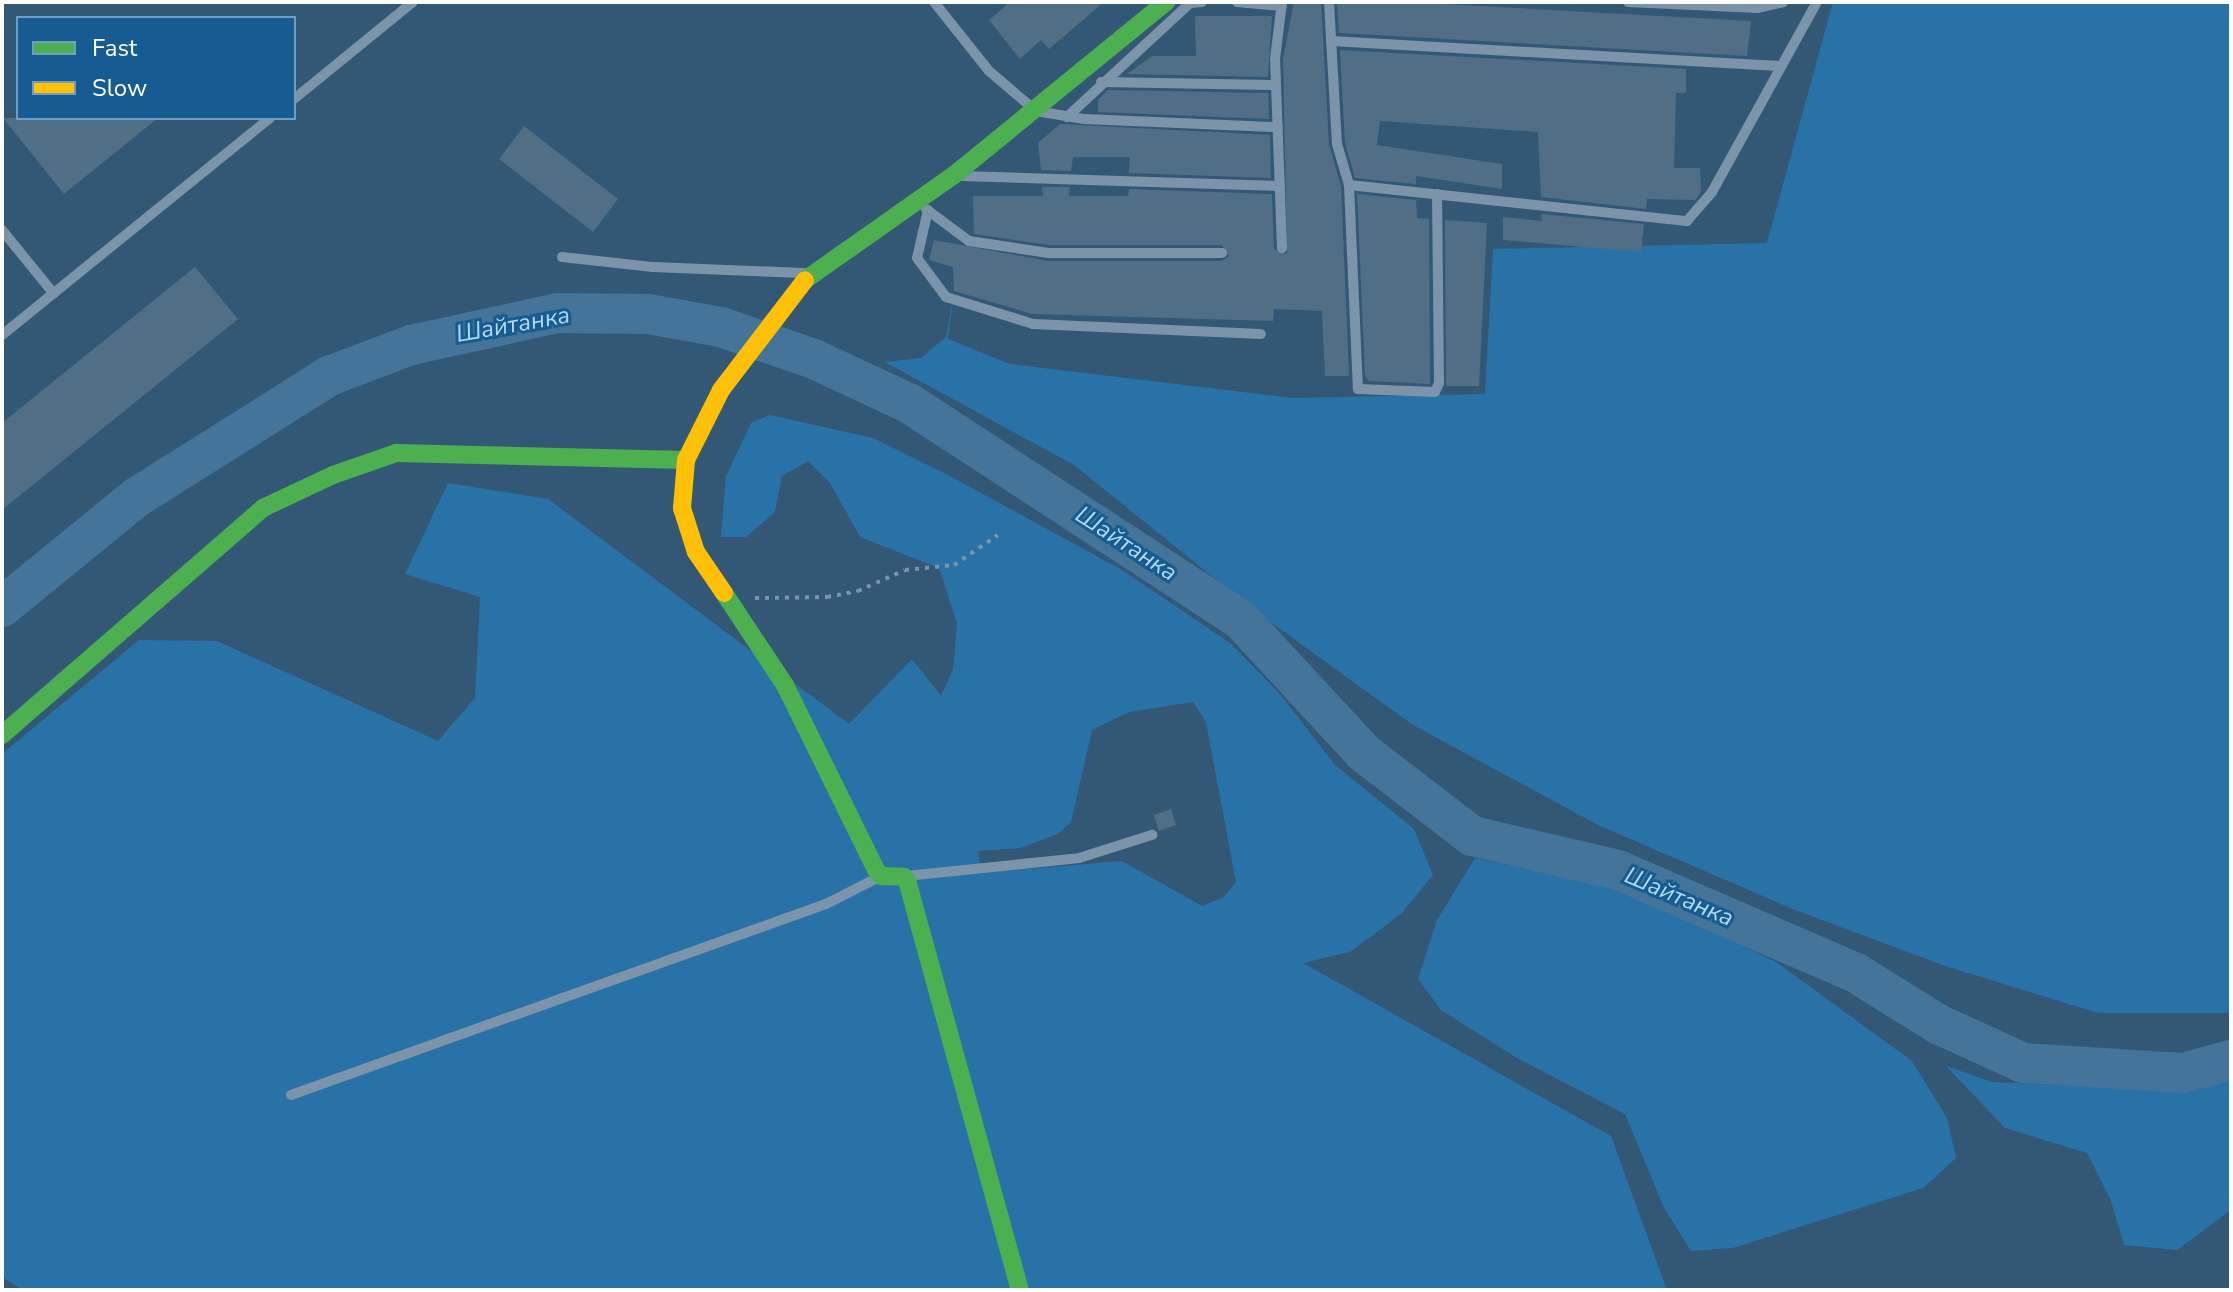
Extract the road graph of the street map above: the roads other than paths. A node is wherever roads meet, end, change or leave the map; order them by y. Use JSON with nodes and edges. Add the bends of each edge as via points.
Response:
{"nodes":[{"id":1,"x":413,"y":2,"type":"edge"},
{"id":2,"x":934,"y":2,"type":"edge"},
{"id":3,"x":1166,"y":2,"type":"edge"},
{"id":4,"x":1202,"y":2,"type":"edge"},
{"id":5,"x":1237,"y":2,"type":"edge"},
{"id":6,"x":1329,"y":2,"type":"edge"},
{"id":7,"x":1628,"y":2,"type":"edge"},
{"id":8,"x":1783,"y":2,"type":"edge"},
{"id":9,"x":1817,"y":2,"type":"edge"},
{"id":10,"x":1282,"y":4,"type":"edge"},
{"id":11,"x":1331,"y":41,"type":"junction"},
{"id":12,"x":1779,"y":66,"type":"junction"},
{"id":13,"x":1101,"y":82,"type":"junction"},
{"id":14,"x":1276,"y":85,"type":"junction"},
{"id":15,"x":296,"y":97,"type":"edge"},
{"id":16,"x":1036,"y":111,"type":"junction"},
{"id":17,"x":1067,"y":117,"type":"junction"},
{"id":18,"x":268,"y":120,"type":"edge"},
{"id":19,"x":1278,"y":127,"type":"junction"},
{"id":20,"x":954,"y":175,"type":"junction"},
{"id":21,"x":1349,"y":185,"type":"junction"},
{"id":22,"x":1280,"y":186,"type":"junction"},
{"id":23,"x":1437,"y":194,"type":"junction"},
{"id":24,"x":922,"y":206,"type":"junction"},
{"id":25,"x":2,"y":230,"type":"edge"},
{"id":26,"x":1282,"y":248,"type":"dead end"},
{"id":27,"x":1222,"y":253,"type":"dead end"},
{"id":28,"x":562,"y":257,"type":"dead end"},
{"id":29,"x":810,"y":273,"type":"junction"},
{"id":30,"x":54,"y":294,"type":"junction"},
{"id":31,"x":1261,"y":334,"type":"dead end"},
{"id":32,"x":2,"y":335,"type":"edge"},
{"id":33,"x":686,"y":460,"type":"junction"},
{"id":34,"x":2,"y":735,"type":"edge"},
{"id":35,"x":1152,"y":835,"type":"dead end"},
{"id":36,"x":881,"y":876,"type":"junction"},
{"id":37,"x":904,"y":877,"type":"junction"},
{"id":38,"x":291,"y":1095,"type":"dead end"},
{"id":39,"x":1020,"y":1290,"type":"edge"}],
"edges":[{"from":1,"to":15,"type":"lane"},
{"from":2,"to":16,"type":"lane","via":[[989,71]]},
{"from":3,"to":16,"type":"street"},
{"from":4,"to":13,"type":"lane","via":[[1190,3]]},
{"from":5,"to":10,"type":"lane"},
{"from":6,"to":11,"type":"lane"},
{"from":7,"to":8,"type":"lane","via":[[1758,8]]},
{"from":9,"to":12,"type":"lane"},
{"from":10,"to":14,"type":"lane"},
{"from":11,"to":12,"type":"lane"},
{"from":11,"to":21,"type":"lane","via":[[1337,144]]},
{"from":12,"to":23,"type":"lane","via":[[1712,192],[1687,221]]},
{"from":13,"to":14,"type":"lane"},
{"from":13,"to":17,"type":"lane"},
{"from":14,"to":19,"type":"lane"},
{"from":16,"to":17,"type":"lane"},
{"from":16,"to":20,"type":"street"},
{"from":17,"to":19,"type":"lane"},
{"from":18,"to":30,"type":"lane"},
{"from":19,"to":22,"type":"lane"},
{"from":20,"to":22,"type":"lane"},
{"from":20,"to":24,"type":"street"},
{"from":21,"to":23,"type":"lane"},
{"from":21,"to":23,"type":"lane","via":[[1358,389],[1371,391],[1435,392],[1439,383]]},
{"from":22,"to":26,"type":"lane"},
{"from":24,"to":27,"type":"lane","via":[[969,241],[1048,253]]},
{"from":24,"to":29,"type":"street"},
{"from":24,"to":31,"type":"lane","via":[[917,258],[946,297],[1033,324]]},
{"from":25,"to":30,"type":"lane"},
{"from":28,"to":29,"type":"lane","via":[[653,267]]},
{"from":29,"to":33,"type":"street","via":[[721,390]]},
{"from":30,"to":32,"type":"lane"},
{"from":33,"to":34,"type":"street","via":[[408,453],[333,475],[263,508]]},
{"from":33,"to":36,"type":"street","via":[[682,508],[696,552],[785,685]]},
{"from":35,"to":37,"type":"lane","via":[[1079,858]]},
{"from":36,"to":37,"type":"street"},
{"from":36,"to":38,"type":"lane","via":[[826,904],[350,1069]]},
{"from":37,"to":39,"type":"street"}]}
